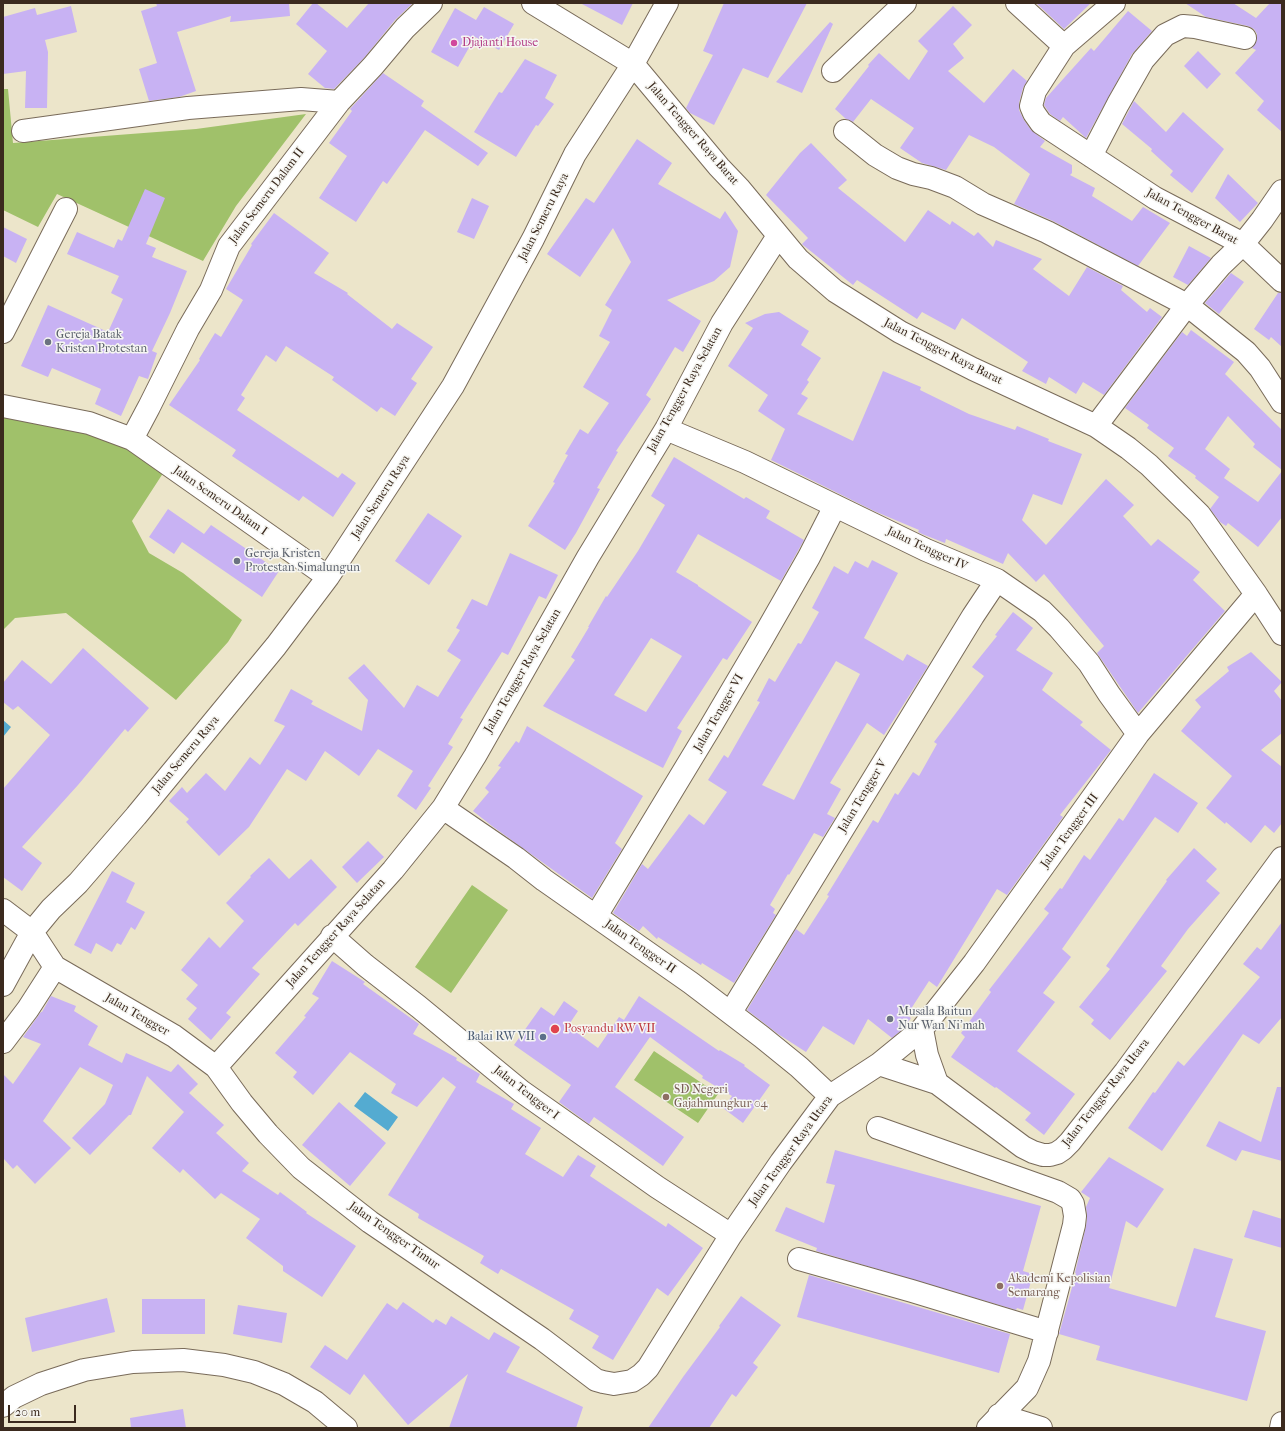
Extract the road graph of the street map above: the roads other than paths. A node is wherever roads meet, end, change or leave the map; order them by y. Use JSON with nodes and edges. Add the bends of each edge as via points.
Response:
{"nodes":[{"id":1,"x":431,"y":3,"type":"edge"},
{"id":2,"x":533,"y":3,"type":"edge"},
{"id":3,"x":667,"y":3,"type":"edge"},
{"id":4,"x":905,"y":3,"type":"edge"},
{"id":5,"x":1017,"y":3,"type":"edge"},
{"id":6,"x":1114,"y":3,"type":"edge"},
{"id":7,"x":1245,"y":38,"type":"dead end"},
{"id":8,"x":1064,"y":46,"type":"junction"},
{"id":9,"x":633,"y":64,"type":"junction"},
{"id":10,"x":833,"y":71,"type":"dead end"},
{"id":11,"x":338,"y":102,"type":"junction"},
{"id":12,"x":23,"y":131,"type":"dead end"},
{"id":13,"x":845,"y":131,"type":"dead end"},
{"id":14,"x":1091,"y":156,"type":"junction"},
{"id":15,"x":1282,"y":191,"type":"edge"},
{"id":16,"x":66,"y":209,"type":"dead end"},
{"id":17,"x":778,"y":236,"type":"junction"},
{"id":18,"x":1243,"y":244,"type":"junction"},
{"id":19,"x":1282,"y":281,"type":"edge"},
{"id":20,"x":1187,"y":305,"type":"junction"},
{"id":21,"x":3,"y":332,"type":"edge"},
{"id":22,"x":1282,"y":402,"type":"edge"},
{"id":23,"x":3,"y":406,"type":"edge"},
{"id":24,"x":1096,"y":426,"type":"junction"},
{"id":25,"x":666,"y":429,"type":"junction"},
{"id":26,"x":132,"y":439,"type":"junction"},
{"id":27,"x":835,"y":506,"type":"junction"},
{"id":28,"x":328,"y":577,"type":"junction"},
{"id":29,"x":997,"y":580,"type":"junction"},
{"id":30,"x":1256,"y":594,"type":"junction"},
{"id":31,"x":1282,"y":634,"type":"edge"},
{"id":32,"x":1138,"y":734,"type":"junction"},
{"id":33,"x":443,"y":808,"type":"junction"},
{"id":34,"x":1282,"y":858,"type":"edge"},
{"id":35,"x":3,"y":910,"type":"edge"},
{"id":36,"x":596,"y":916,"type":"junction"},
{"id":37,"x":32,"y":932,"type":"junction"},
{"id":38,"x":332,"y":936,"type":"junction"},
{"id":39,"x":55,"y":967,"type":"junction"},
{"id":40,"x":3,"y":985,"type":"edge"},
{"id":41,"x":730,"y":1012,"type":"junction"},
{"id":42,"x":922,"y":1029,"type":"junction"},
{"id":43,"x":3,"y":1042,"type":"edge"},
{"id":44,"x":879,"y":1064,"type":"junction"},
{"id":45,"x":216,"y":1067,"type":"junction"},
{"id":46,"x":937,"y":1083,"type":"junction"},
{"id":47,"x":830,"y":1096,"type":"junction"},
{"id":48,"x":878,"y":1128,"type":"dead end"},
{"id":49,"x":731,"y":1235,"type":"junction"},
{"id":50,"x":799,"y":1259,"type":"dead end"},
{"id":51,"x":1047,"y":1332,"type":"junction"},
{"id":52,"x":596,"y":1380,"type":"joint"},
{"id":53,"x":3,"y":1406,"type":"edge"},
{"id":54,"x":994,"y":1422,"type":"edge"},
{"id":55,"x":1282,"y":1423,"type":"edge"},
{"id":56,"x":346,"y":1428,"type":"edge"},
{"id":57,"x":1041,"y":1428,"type":"edge"},
{"id":58,"x":1281,"y":1428,"type":"edge"}],
"edges":[{"from":1,"to":11,"type":"street","name":"Jalan Semeru Dalam II"},
{"from":2,"to":9,"type":"street","name":"Jalan Tengger Raya Barat"},
{"from":3,"to":9,"type":"street","name":"Jalan Semeru Raya"},
{"from":4,"to":10,"type":"street"},
{"from":5,"to":8,"type":"street"},
{"from":6,"to":8,"type":"street","name":"Jalan Tengger Barat"},
{"from":7,"to":14,"type":"street","via":[[1183,26],[1165,35],[1143,60]]},
{"from":8,"to":14,"type":"street","name":"Jalan Tengger Barat","via":[[1035,91],[1031,106],[1041,123]]},
{"from":9,"to":17,"type":"street","name":"Jalan Tengger Raya Barat"},
{"from":9,"to":28,"type":"street","name":"Jalan Semeru Raya","via":[[575,154],[533,239],[453,386]]},
{"from":11,"to":12,"type":"street","via":[[301,99],[196,108]]},
{"from":11,"to":26,"type":"street","name":"Jalan Semeru Dalam II","via":[[229,246],[210,290]]},
{"from":13,"to":20,"type":"street","via":[[874,155],[897,168],[955,187],[983,204],[1047,232]]},
{"from":14,"to":18,"type":"street","name":"Jalan Tengger Barat","via":[[1155,198]]},
{"from":15,"to":18,"type":"street"},
{"from":16,"to":21,"type":"street"},
{"from":17,"to":24,"type":"street","name":"Jalan Tengger Raya Barat","via":[[798,260],[835,292],[900,332]]},
{"from":17,"to":25,"type":"street","name":"Jalan Tengger Raya Selatan","via":[[722,323]]},
{"from":18,"to":19,"type":"street"},
{"from":18,"to":20,"type":"street","name":"Jalan Tengger Barat","via":[[1220,265]]},
{"from":20,"to":22,"type":"street","via":[[1246,352],[1260,368]]},
{"from":20,"to":24,"type":"street","name":"Jalan Tengger Barat"},
{"from":23,"to":26,"type":"street","name":"Jalan Semeru Dalam I","via":[[89,423]]},
{"from":24,"to":30,"type":"street","name":"Jalan Tengger Raya Barat","via":[[1149,465],[1199,514]]},
{"from":25,"to":27,"type":"street","name":"Jalan Tengger IV","via":[[744,462]]},
{"from":25,"to":33,"type":"street","name":"Jalan Tengger Raya Selatan","via":[[588,557]]},
{"from":26,"to":28,"type":"street","name":"Jalan Semeru Dalam I"},
{"from":27,"to":29,"type":"street","name":"Jalan Tengger IV","via":[[926,550]]},
{"from":27,"to":36,"type":"street","name":"Jalan Tengger VI","via":[[746,668]]},
{"from":28,"to":37,"type":"street","name":"Jalan Semeru Raya","via":[[276,646],[136,816]]},
{"from":29,"to":32,"type":"street","name":"Jalan Tengger IV","via":[[1042,611],[1059,628],[1089,663]]},
{"from":29,"to":41,"type":"street","name":"Jalan Tengger V"},
{"from":30,"to":31,"type":"street"},
{"from":30,"to":32,"type":"street","name":"Jalan Tengger III"},
{"from":32,"to":42,"type":"street","name":"Jalan Tengger III","via":[[974,963]]},
{"from":33,"to":36,"type":"street","name":"Jalan Tengger II"},
{"from":33,"to":38,"type":"street","name":"Jalan Tengger Raya Selatan","via":[[392,870]]},
{"from":34,"to":46,"type":"street","name":"Jalan Tengger Raya Utara","via":[[1125,1072],[1070,1142],[1057,1153],[1043,1155],[1023,1147]]},
{"from":35,"to":37,"type":"street"},
{"from":36,"to":41,"type":"street","name":"Jalan Tengger II"},
{"from":37,"to":39,"type":"street"},
{"from":37,"to":40,"type":"street","name":"Jalan Semeru Raya"},
{"from":38,"to":45,"type":"street","name":"Jalan Tengger Raya Selatan"},
{"from":38,"to":49,"type":"street","name":"Jalan Tengger I","via":[[364,966],[419,1007],[521,1091],[657,1187]]},
{"from":39,"to":43,"type":"street"},
{"from":39,"to":45,"type":"street","name":"Jalan Tengger","via":[[174,1036]]},
{"from":41,"to":47,"type":"street","name":"Jalan Tengger II","via":[[793,1062]]},
{"from":42,"to":44,"type":"street","name":"Jalan Tengger III"},
{"from":42,"to":46,"type":"street","via":[[927,1055]]},
{"from":44,"to":46,"type":"street","name":"Jalan Tengger Raya Utara"},
{"from":44,"to":47,"type":"street","name":"Jalan Tengger Raya Utara"},
{"from":45,"to":52,"type":"street","name":"Jalan Tengger Timur","via":[[268,1134],[301,1168],[370,1222],[542,1339]]},
{"from":47,"to":49,"type":"street","name":"Jalan Tengger Raya Utara"},
{"from":48,"to":51,"type":"street","via":[[1058,1192],[1070,1199],[1074,1209],[1074,1225]]},
{"from":49,"to":52,"type":"street","name":"Jalan Tengger Raya Utara","via":[[641,1376],[622,1383]]},
{"from":50,"to":51,"type":"street"},
{"from":51,"to":54,"type":"street","via":[[1039,1361],[1027,1388]]},
{"from":53,"to":56,"type":"street","via":[[14,1397],[42,1384],[84,1370],[134,1362],[183,1360],[254,1372],[284,1384],[315,1402]]},
{"from":54,"to":57,"type":"street"},
{"from":55,"to":58,"type":"street"}]}
